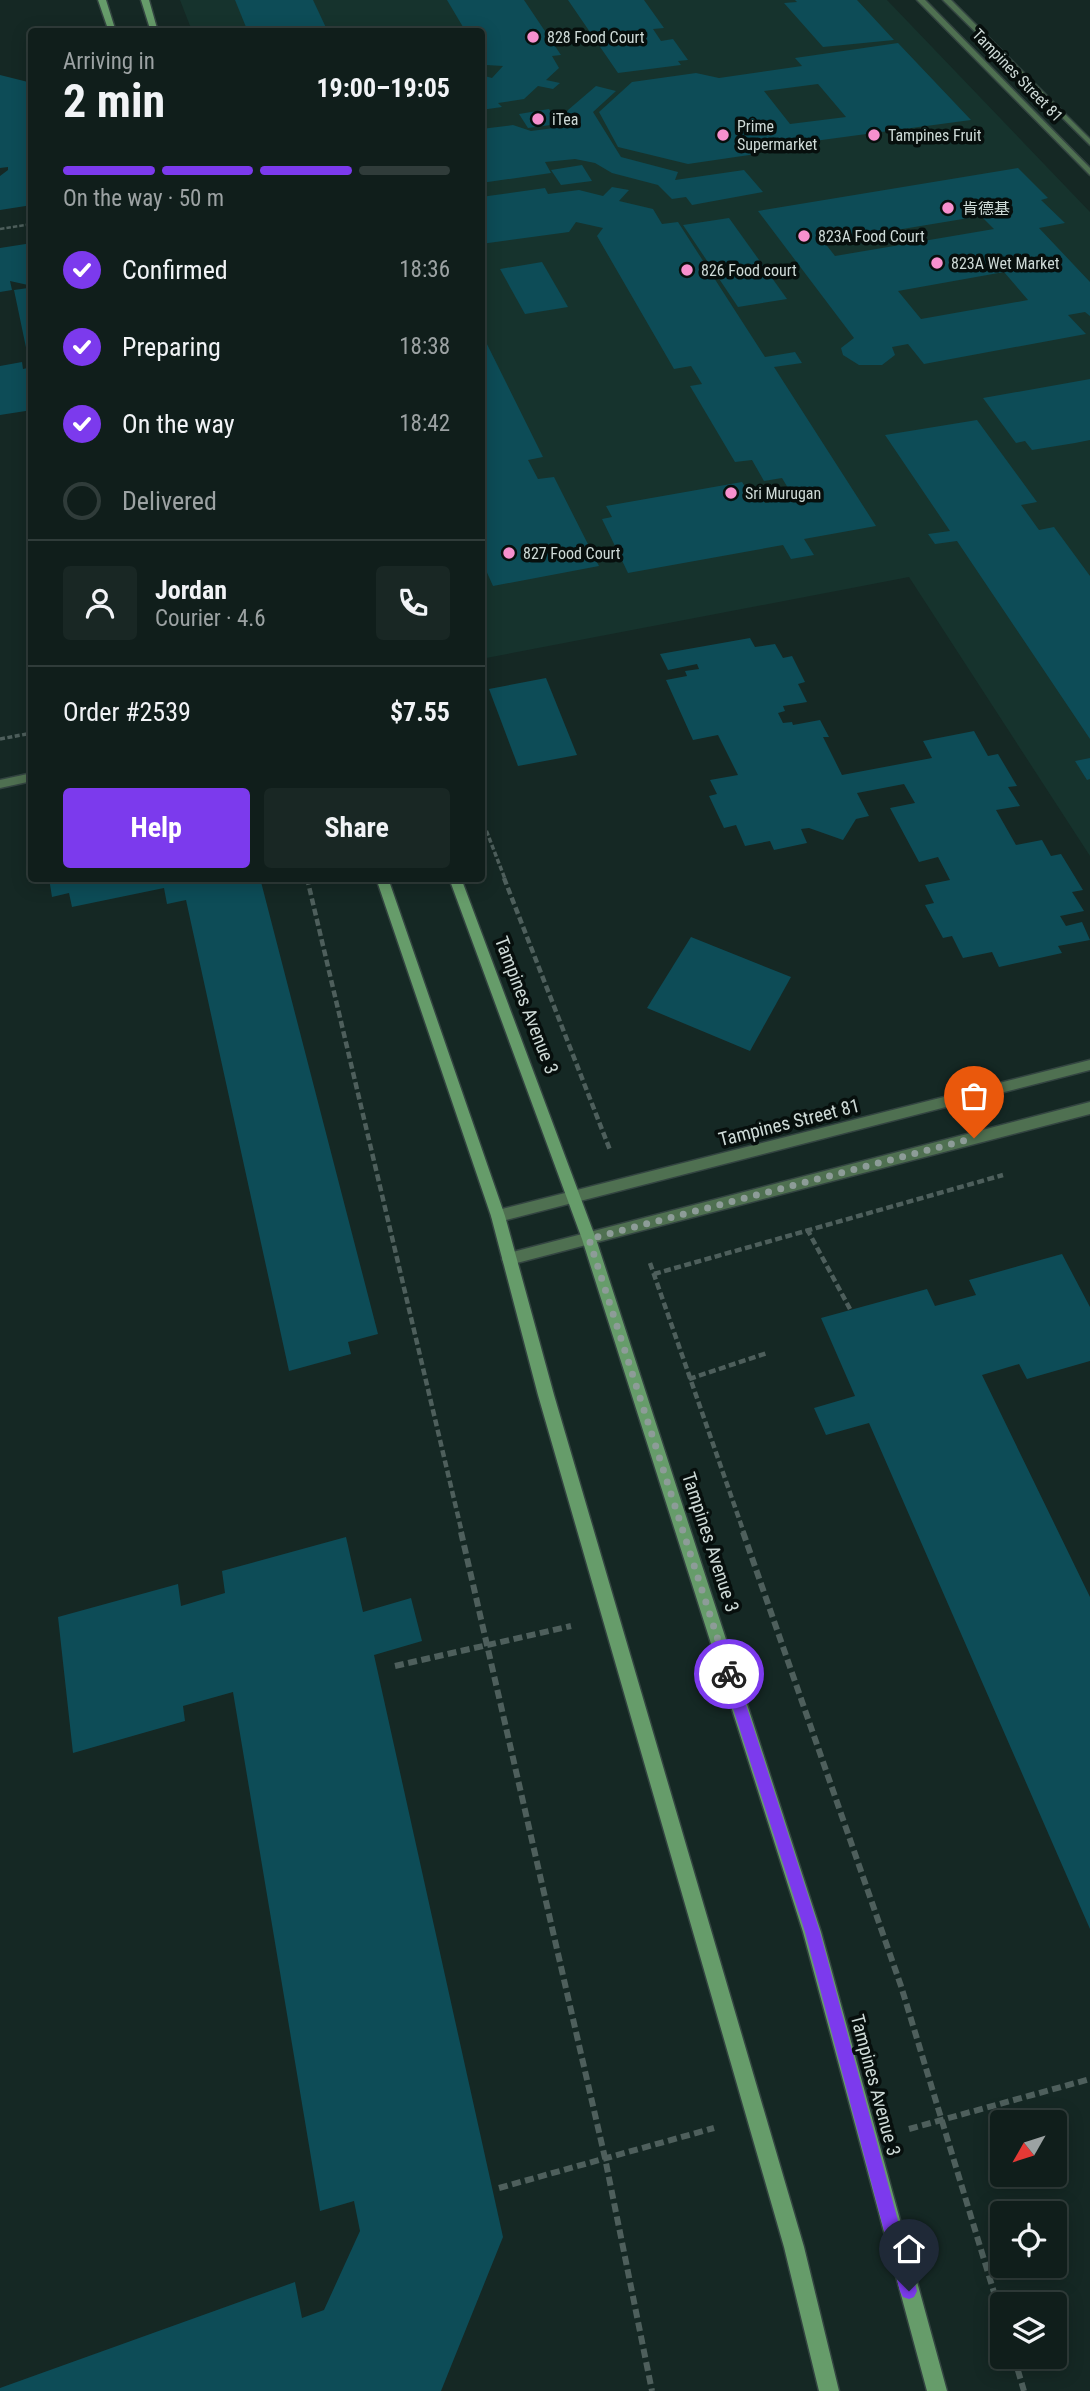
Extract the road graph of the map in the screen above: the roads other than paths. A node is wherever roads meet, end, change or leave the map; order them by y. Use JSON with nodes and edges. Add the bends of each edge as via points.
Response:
{"nodes":[{"id":1,"x":102,"y":0,"type":"edge"},
{"id":2,"x":145,"y":0,"type":"edge"},
{"id":3,"x":921,"y":0,"type":"edge"},
{"id":4,"x":947,"y":0,"type":"edge"},
{"id":5,"x":112,"y":28,"type":"edge"},
{"id":6,"x":154,"y":28,"type":"edge"},
{"id":7,"x":1090,"y":143,"type":"edge"},
{"id":8,"x":1090,"y":173,"type":"edge"},
{"id":9,"x":28,"y":779,"type":"edge"},
{"id":10,"x":0,"y":784,"type":"edge"},
{"id":11,"x":384,"y":882,"type":"edge"},
{"id":12,"x":456,"y":882,"type":"edge"},
{"id":13,"x":1090,"y":1065,"type":"edge"},
{"id":14,"x":1090,"y":1108,"type":"edge"},
{"id":15,"x":574,"y":1196,"type":"junction"},
{"id":16,"x":498,"y":1216,"type":"junction"},
{"id":17,"x":589,"y":1239,"type":"junction"},
{"id":18,"x":509,"y":1259,"type":"junction"},
{"id":19,"x":828,"y":2391,"type":"edge"},
{"id":20,"x":937,"y":2391,"type":"edge"}],
"edges":[{"from":1,"to":5,"type":"street"},
{"from":2,"to":6,"type":"street"},
{"from":3,"to":8,"type":"street","name":"Tampines Street 81"},
{"from":4,"to":7,"type":"street","name":"Tampines Street 81"},
{"from":9,"to":10,"type":"street"},
{"from":11,"to":16,"type":"street"},
{"from":12,"to":15,"type":"street","name":"Tampines Avenue 3"},
{"from":13,"to":15,"type":"street","name":"Tampines Street 81"},
{"from":14,"to":17,"type":"street"},
{"from":15,"to":16,"type":"street","name":"Tampines Street 81"},
{"from":15,"to":17,"type":"street","name":"Tampines Avenue 3"},
{"from":16,"to":18,"type":"street"},
{"from":17,"to":18,"type":"street"},
{"from":17,"to":20,"type":"street","name":"Tampines Avenue 3","via":[[812,1932]]},
{"from":18,"to":19,"type":"street","via":[[794,2246]]}]}
